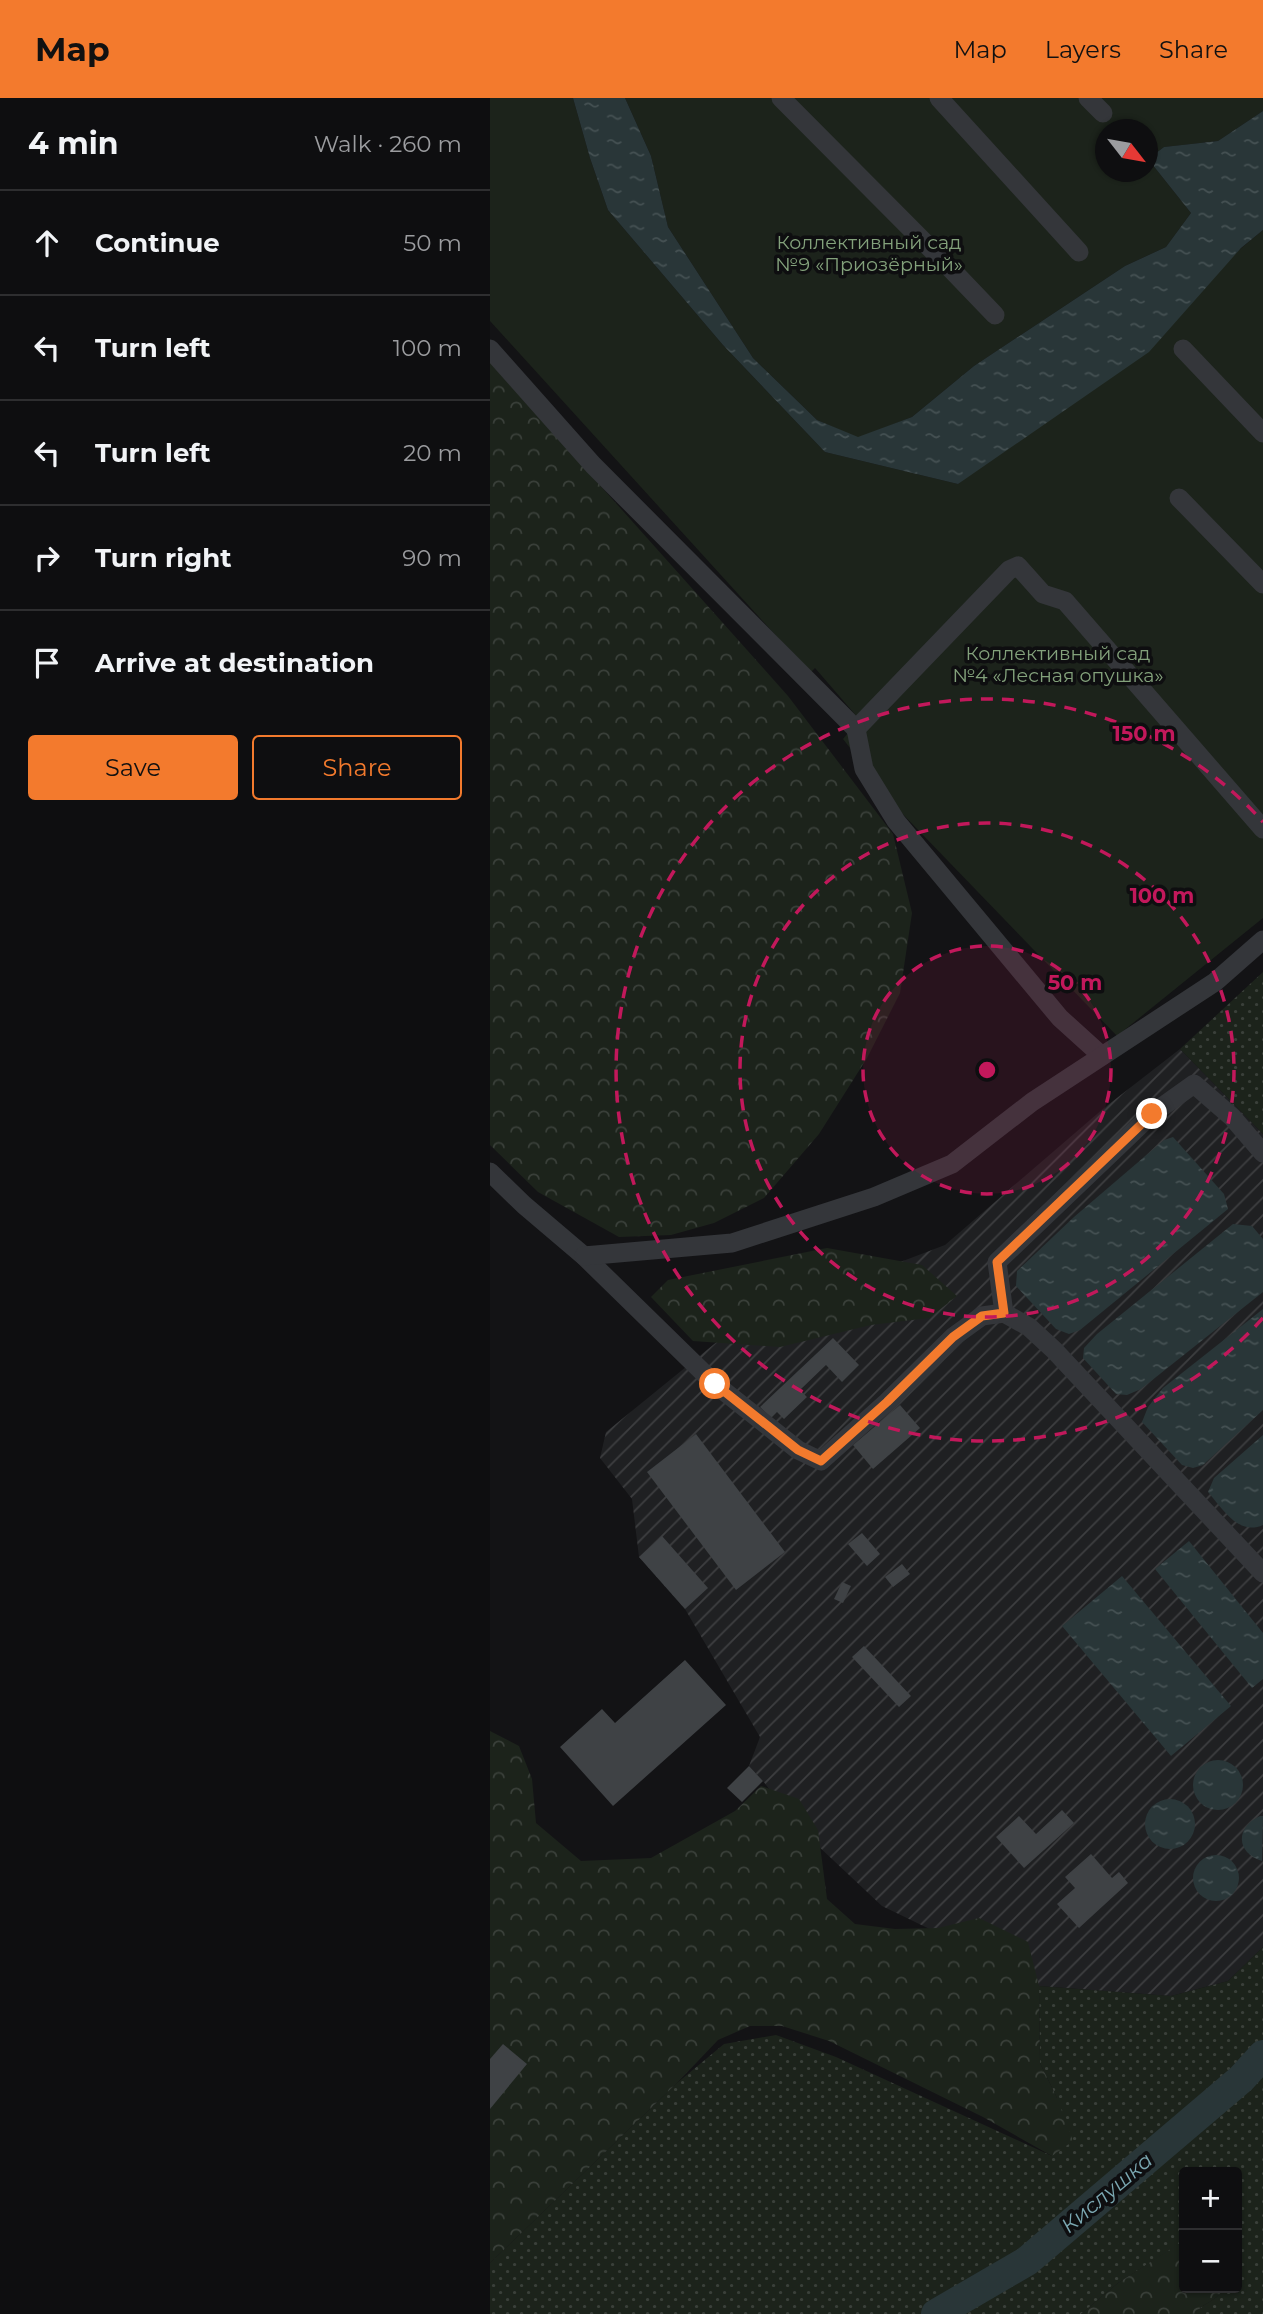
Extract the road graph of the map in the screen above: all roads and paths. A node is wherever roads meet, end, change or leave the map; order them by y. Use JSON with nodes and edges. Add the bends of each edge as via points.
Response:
{"nodes":[{"id":1,"x":781,"y":98,"type":"edge"},
{"id":2,"x":939,"y":98,"type":"edge"},
{"id":3,"x":1088,"y":98,"type":"edge"},
{"id":4,"x":1102,"y":113,"type":"dead end"},
{"id":5,"x":1079,"y":252,"type":"dead end"},
{"id":6,"x":995,"y":316,"type":"dead end"},
{"id":7,"x":490,"y":349,"type":"edge"},
{"id":8,"x":1183,"y":349,"type":"dead end"},
{"id":9,"x":1263,"y":433,"type":"edge"},
{"id":10,"x":1179,"y":498,"type":"dead end"},
{"id":11,"x":1263,"y":584,"type":"edge"},
{"id":12,"x":856,"y":729,"type":"junction"},
{"id":13,"x":1263,"y":829,"type":"edge"},
{"id":14,"x":1263,"y":940,"type":"edge"},
{"id":15,"x":1102,"y":1056,"type":"junction"},
{"id":16,"x":1263,"y":1153,"type":"edge"},
{"id":17,"x":490,"y":1172,"type":"edge"},
{"id":18,"x":584,"y":1255,"type":"junction"},
{"id":19,"x":1004,"y":1313,"type":"junction"},
{"id":20,"x":1263,"y":1573,"type":"edge"}],
"edges":[{"from":1,"to":6,"type":"lane"},
{"from":2,"to":5,"type":"lane"},
{"from":3,"to":4,"type":"lane"},
{"from":7,"to":12,"type":"lane","via":[[593,465]]},
{"from":8,"to":9,"type":"lane"},
{"from":10,"to":11,"type":"lane"},
{"from":12,"to":13,"type":"lane","via":[[1009,570],[1018,566],[1043,594],[1065,601]]},
{"from":12,"to":15,"type":"lane","via":[[864,769],[895,821],[1060,1018]]},
{"from":14,"to":15,"type":"lane","via":[[1215,982]]},
{"from":15,"to":18,"type":"lane","via":[[1032,1102],[952,1164],[874,1197],[732,1243]]},
{"from":16,"to":19,"type":"lane","via":[[1232,1116],[1195,1084],[1152,1114],[997,1262]]},
{"from":17,"to":18,"type":"lane"},
{"from":18,"to":19,"type":"lane","via":[[715,1384],[798,1450],[821,1461],[953,1337],[982,1316]]},
{"from":19,"to":20,"type":"lane","via":[[1029,1327],[1054,1350]]}]}
